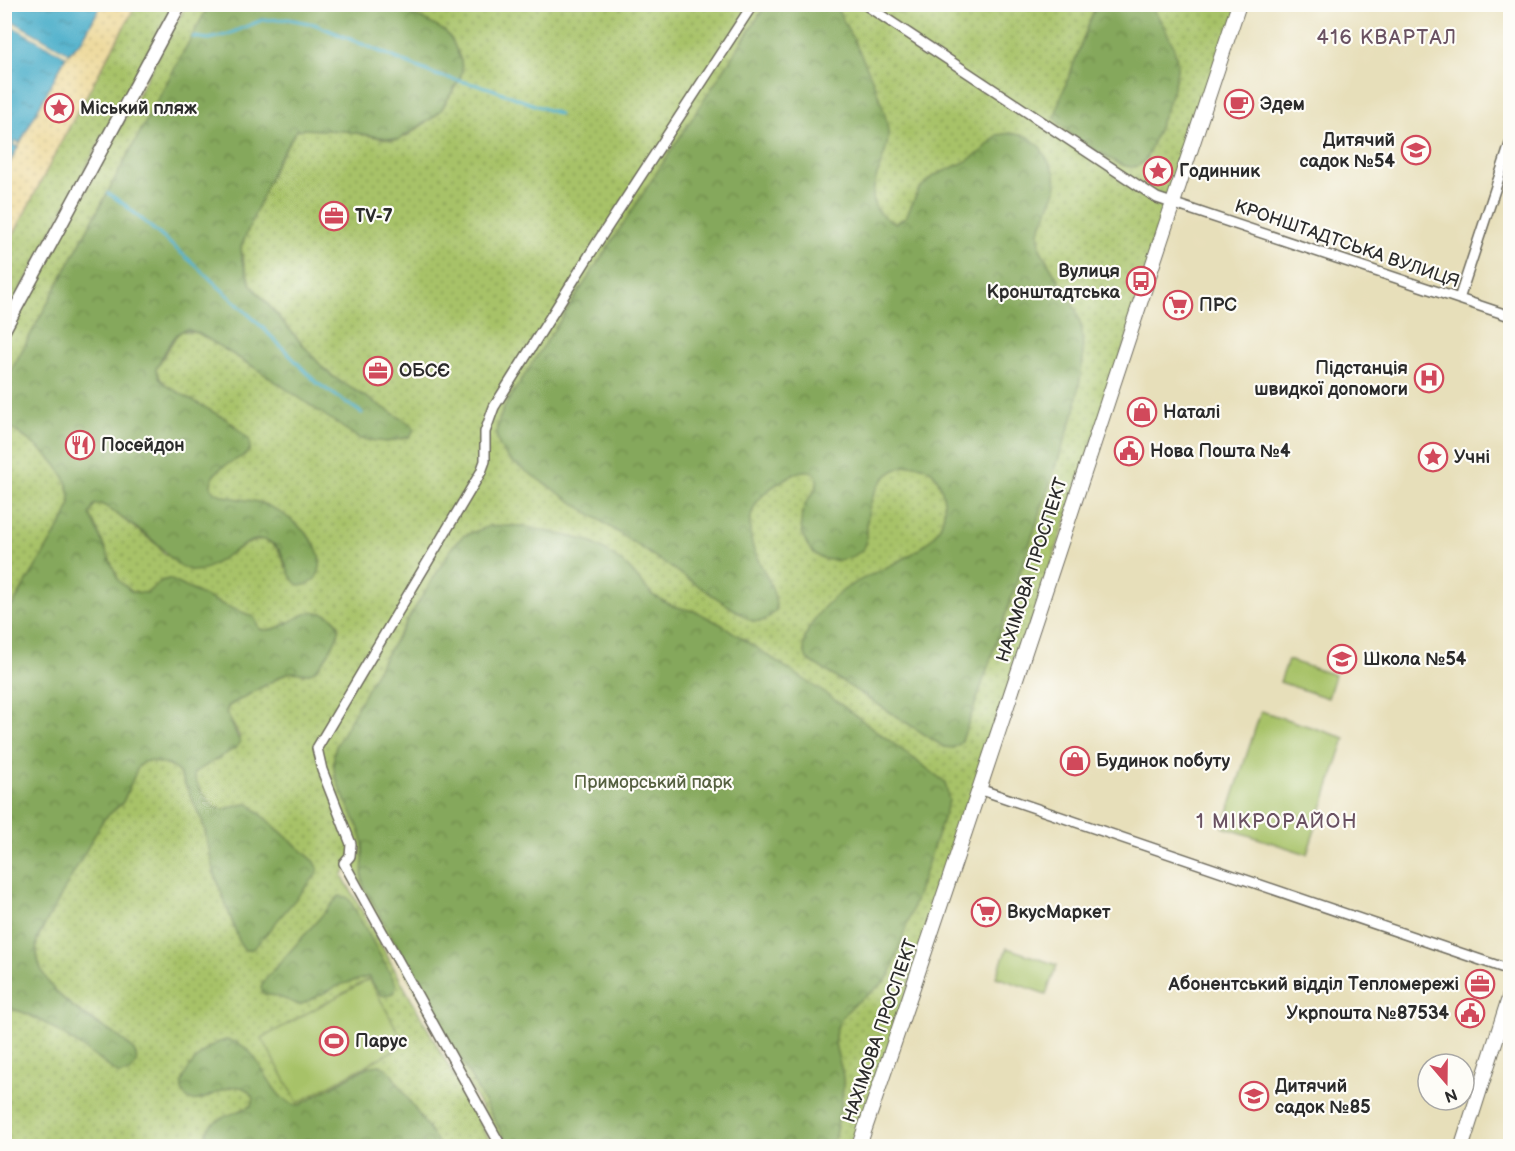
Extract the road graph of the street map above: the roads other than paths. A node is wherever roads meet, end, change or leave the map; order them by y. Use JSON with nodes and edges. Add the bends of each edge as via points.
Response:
{"nodes":[{"id":1,"x":180,"y":4,"type":"edge"},
{"id":2,"x":753,"y":4,"type":"edge"},
{"id":3,"x":864,"y":4,"type":"edge"},
{"id":4,"x":1239,"y":4,"type":"edge"},
{"id":5,"x":1510,"y":144,"type":"edge"},
{"id":6,"x":1173,"y":203,"type":"junction"},
{"id":7,"x":1459,"y":299,"type":"junction"},
{"id":8,"x":1510,"y":316,"type":"edge"},
{"id":9,"x":4,"y":330,"type":"edge"},
{"id":10,"x":979,"y":789,"type":"junction"},
{"id":11,"x":1510,"y":970,"type":"edge"},
{"id":12,"x":1510,"y":995,"type":"edge"},
{"id":13,"x":501,"y":1146,"type":"edge"},
{"id":14,"x":859,"y":1146,"type":"edge"},
{"id":15,"x":1462,"y":1146,"type":"edge"}],
"edges":[{"from":1,"to":9,"type":"street"},
{"from":2,"to":13,"type":"street","via":[[494,407],[485,432],[481,472],[317,748],[351,844],[350,856],[344,863]]},
{"from":3,"to":6,"type":"street","name":"КРОНШТАДТСЬКА ВУЛИЦЯ","via":[[1144,190]]},
{"from":4,"to":6,"type":"main road","name":"НАХІМОВА ПРОСПЕКТ"},
{"from":5,"to":7,"type":"street"},
{"from":6,"to":7,"type":"street","name":"КРОНШТАДТСЬКА ВУЛИЦЯ"},
{"from":6,"to":10,"type":"main road","name":"НАХІМОВА ПРОСПЕКТ"},
{"from":7,"to":8,"type":"street","name":"КРОНШТАДТСЬКА ВУЛИЦЯ"},
{"from":10,"to":11,"type":"street"},
{"from":10,"to":14,"type":"main road","name":"НАХІМОВА ПРОСПЕКТ"},
{"from":12,"to":15,"type":"main road"}]}
